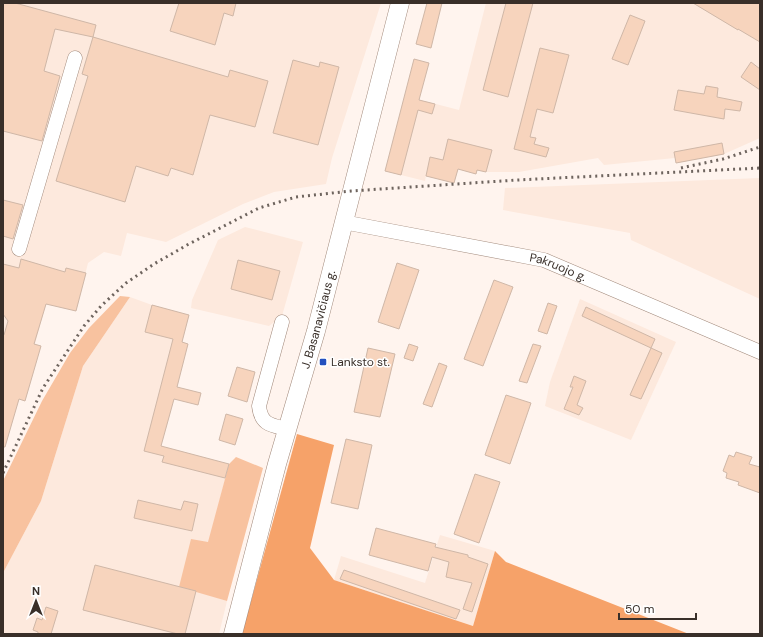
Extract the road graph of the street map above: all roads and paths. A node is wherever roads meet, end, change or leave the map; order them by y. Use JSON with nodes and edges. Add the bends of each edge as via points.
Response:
{"nodes":[{"id":1,"x":400,"y":3,"type":"edge"},
{"id":2,"x":75,"y":58,"type":"dead end"},
{"id":3,"x":344,"y":222,"type":"junction"},
{"id":4,"x":19,"y":249,"type":"dead end"},
{"id":5,"x":282,"y":322,"type":"dead end"},
{"id":6,"x":760,"y":352,"type":"edge"},
{"id":7,"x":287,"y":429,"type":"junction"},
{"id":8,"x":233,"y":634,"type":"edge"}],
"edges":[{"from":1,"to":3,"type":"main road","name":"J. Basanavičiaus g."},
{"from":2,"to":4,"type":"street"},
{"from":3,"to":6,"type":"street","name":"Pakruojo g.","via":[[544,260]]},
{"from":3,"to":7,"type":"main road","name":"J. Basanavičiaus g."},
{"from":5,"to":7,"type":"street","via":[[259,406],[264,421]]},
{"from":7,"to":8,"type":"main road","name":"J. Basanavičiaus g."}]}
